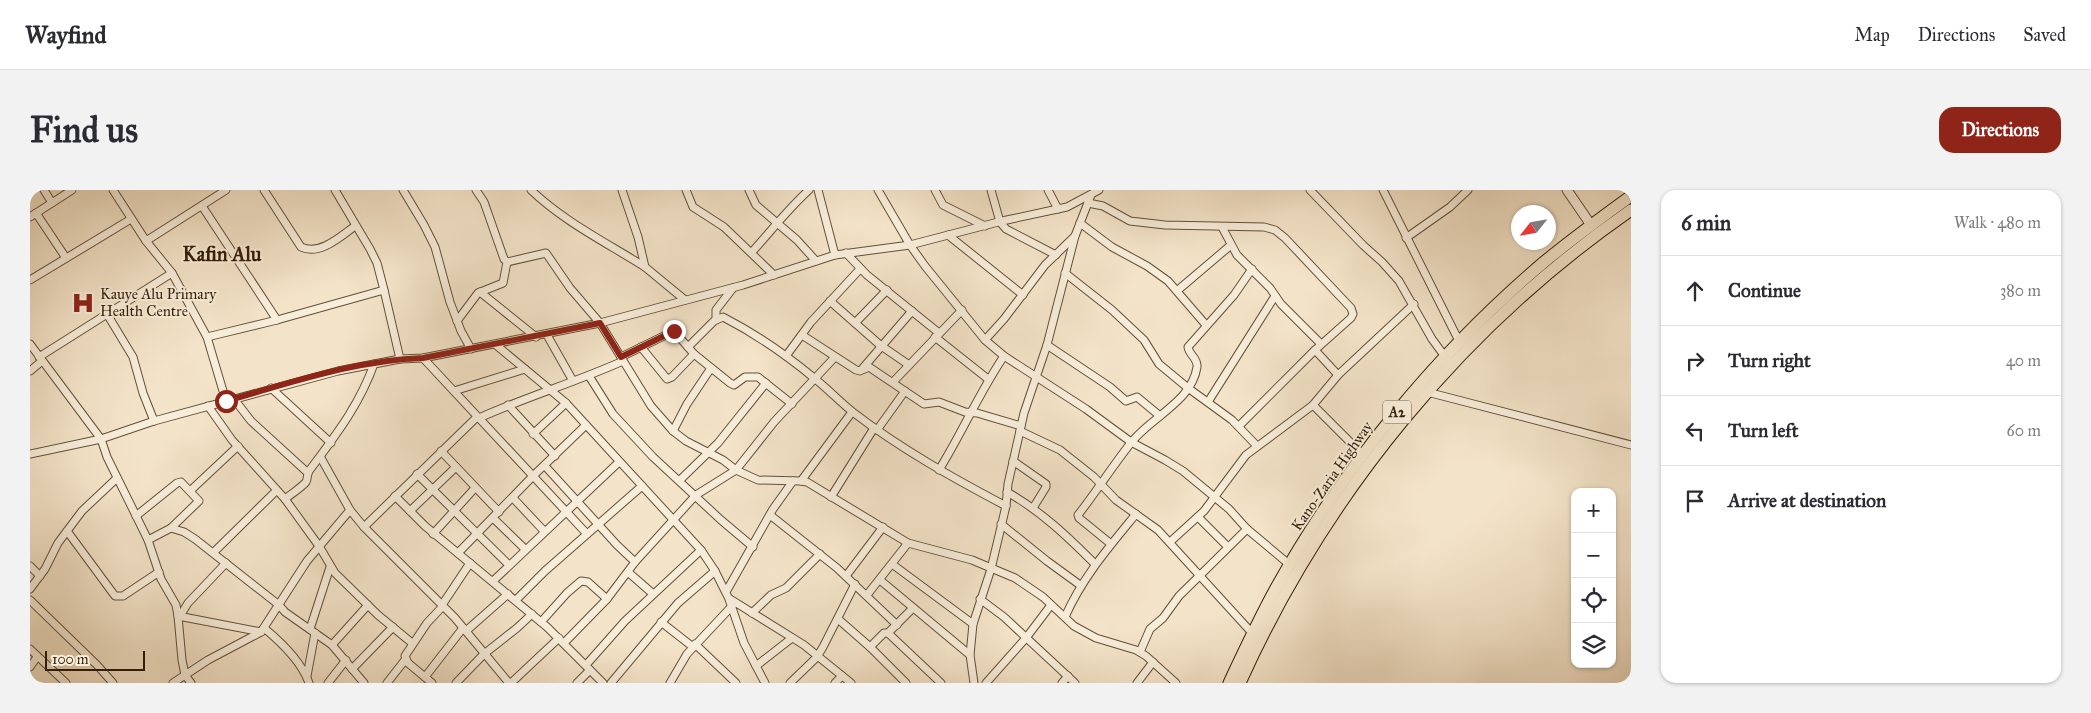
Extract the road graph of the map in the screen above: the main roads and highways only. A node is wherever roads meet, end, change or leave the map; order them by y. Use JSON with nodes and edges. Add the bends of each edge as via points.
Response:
{"nodes":[{"id":1,"x":1631,"y":196,"type":"edge"},
{"id":2,"x":1631,"y":210,"type":"edge"},
{"id":3,"x":1229,"y":683,"type":"edge"},
{"id":4,"x":1240,"y":683,"type":"edge"}],
"edges":[{"from":1,"to":3,"type":"highway","name":"Kano-Zaria Highway","number":"A2","via":[[1544,262],[1460,343],[1403,405],[1363,455],[1290,565]]},
{"from":2,"to":4,"type":"highway","name":"Kano-Zaria Highway","number":"A2","via":[[1539,281],[1427,392],[1331,517],[1284,595]]}]}
